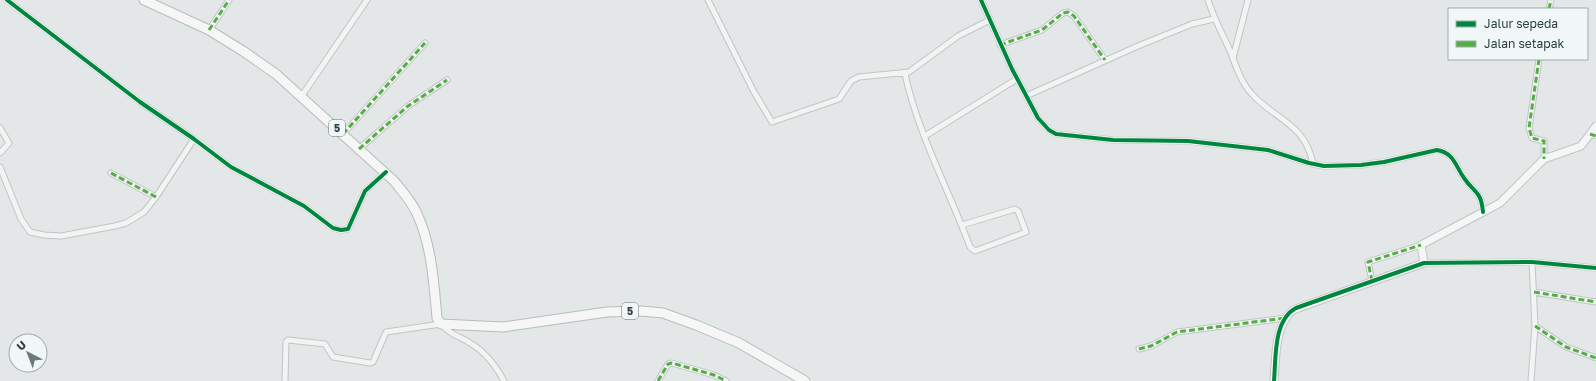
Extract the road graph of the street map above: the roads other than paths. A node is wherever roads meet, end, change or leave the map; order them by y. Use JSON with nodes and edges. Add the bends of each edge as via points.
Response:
{"nodes":[{"id":1,"x":7,"y":0,"type":"edge"},
{"id":2,"x":144,"y":0,"type":"edge"},
{"id":3,"x":229,"y":0,"type":"edge"},
{"id":4,"x":367,"y":0,"type":"edge"},
{"id":5,"x":708,"y":0,"type":"edge"},
{"id":6,"x":981,"y":0,"type":"edge"},
{"id":7,"x":1208,"y":0,"type":"edge"},
{"id":8,"x":1248,"y":0,"type":"edge"},
{"id":9,"x":1214,"y":19,"type":"junction"},
{"id":10,"x":990,"y":20,"type":"junction"},
{"id":11,"x":209,"y":30,"type":"junction"},
{"id":12,"x":425,"y":44,"type":"dead end"},
{"id":13,"x":1000,"y":46,"type":"junction"},
{"id":14,"x":1233,"y":58,"type":"junction"},
{"id":15,"x":1105,"y":60,"type":"junction"},
{"id":16,"x":1539,"y":60,"type":"edge"},
{"id":17,"x":905,"y":74,"type":"junction"},
{"id":18,"x":1017,"y":79,"type":"junction"},
{"id":19,"x":448,"y":80,"type":"dead end"},
{"id":20,"x":1026,"y":96,"type":"junction"},
{"id":21,"x":301,"y":97,"type":"junction"},
{"id":22,"x":1596,"y":126,"type":"edge"},
{"id":23,"x":0,"y":128,"type":"edge"},
{"id":24,"x":343,"y":134,"type":"junction"},
{"id":25,"x":1593,"y":135,"type":"edge"},
{"id":26,"x":925,"y":136,"type":"junction"},
{"id":27,"x":194,"y":138,"type":"junction"},
{"id":28,"x":359,"y":149,"type":"junction"},
{"id":29,"x":0,"y":153,"type":"edge"},
{"id":30,"x":1544,"y":159,"type":"junction"},
{"id":31,"x":1313,"y":164,"type":"junction"},
{"id":32,"x":0,"y":167,"type":"edge"},
{"id":33,"x":386,"y":172,"type":"junction"},
{"id":34,"x":110,"y":173,"type":"dead end"},
{"id":35,"x":156,"y":197,"type":"junction"},
{"id":36,"x":1483,"y":212,"type":"junction"},
{"id":37,"x":962,"y":225,"type":"junction"},
{"id":38,"x":1421,"y":245,"type":"junction"},
{"id":39,"x":1532,"y":262,"type":"junction"},
{"id":40,"x":1424,"y":263,"type":"junction"},
{"id":41,"x":1596,"y":268,"type":"edge"},
{"id":42,"x":1372,"y":281,"type":"junction"},
{"id":43,"x":1534,"y":292,"type":"junction"},
{"id":44,"x":1596,"y":302,"type":"edge"},
{"id":45,"x":1285,"y":318,"type":"junction"},
{"id":46,"x":441,"y":324,"type":"junction"},
{"id":47,"x":1534,"y":326,"type":"junction"},
{"id":48,"x":1139,"y":349,"type":"dead end"},
{"id":49,"x":1596,"y":358,"type":"edge"},
{"id":50,"x":285,"y":381,"type":"edge"},
{"id":51,"x":504,"y":381,"type":"edge"},
{"id":52,"x":658,"y":381,"type":"edge"},
{"id":53,"x":726,"y":381,"type":"edge"},
{"id":54,"x":805,"y":381,"type":"edge"},
{"id":55,"x":1274,"y":381,"type":"edge"},
{"id":56,"x":1531,"y":381,"type":"edge"}],
"edges":[{"from":1,"to":27,"type":"street","via":[[140,102]]},
{"from":2,"to":11,"type":"highway","number":"5"},
{"from":3,"to":11,"type":"street"},
{"from":4,"to":21,"type":"street"},
{"from":5,"to":17,"type":"street","via":[[754,92],[772,122],[839,98],[851,81],[859,76]]},
{"from":6,"to":10,"type":"street"},
{"from":7,"to":9,"type":"street"},
{"from":8,"to":14,"type":"street"},
{"from":9,"to":14,"type":"street"},
{"from":9,"to":15,"type":"street","via":[[1192,24]]},
{"from":10,"to":13,"type":"street"},
{"from":10,"to":17,"type":"street","via":[[958,36]]},
{"from":11,"to":21,"type":"highway","number":"5","via":[[276,74]]},
{"from":12,"to":24,"type":"street"},
{"from":13,"to":15,"type":"street","via":[[1042,30],[1063,12],[1068,12],[1074,16]]},
{"from":13,"to":18,"type":"street"},
{"from":14,"to":31,"type":"street","via":[[1251,94],[1285,119],[1302,138],[1311,152]]},
{"from":15,"to":20,"type":"street"},
{"from":16,"to":30,"type":"street","via":[[1529,128],[1532,138],[1545,143]]},
{"from":17,"to":26,"type":"street"},
{"from":18,"to":20,"type":"street"},
{"from":18,"to":26,"type":"street"},
{"from":19,"to":28,"type":"street","via":[[408,106]]},
{"from":20,"to":31,"type":"street","via":[[1041,122],[1056,134],[1114,140],[1195,141],[1268,150]]},
{"from":21,"to":24,"type":"highway","number":"5"},
{"from":22,"to":25,"type":"street"},
{"from":23,"to":29,"type":"street","via":[[9,143]]},
{"from":24,"to":28,"type":"highway","number":"5"},
{"from":25,"to":30,"type":"street","via":[[1577,148]]},
{"from":26,"to":37,"type":"street"},
{"from":27,"to":33,"type":"street","via":[[231,167],[286,195],[333,228],[341,230],[348,229],[365,191]]},
{"from":27,"to":35,"type":"street"},
{"from":28,"to":33,"type":"highway","number":"5"},
{"from":30,"to":36,"type":"street","via":[[1508,196]]},
{"from":31,"to":36,"type":"street","via":[[1361,165],[1434,150],[1443,151],[1454,159],[1464,178],[1478,192]]},
{"from":32,"to":35,"type":"street","via":[[21,219],[34,234],[61,236],[126,223],[144,212]]},
{"from":33,"to":46,"type":"highway","number":"5","via":[[418,214],[430,265],[437,318]]},
{"from":34,"to":35,"type":"street"},
{"from":36,"to":38,"type":"street"},
{"from":37,"to":37,"type":"street","via":[[1015,209],[1026,232],[975,250],[970,247]]},
{"from":38,"to":40,"type":"street"},
{"from":38,"to":42,"type":"street","via":[[1368,262]]},
{"from":39,"to":40,"type":"street"},
{"from":39,"to":41,"type":"street"},
{"from":39,"to":43,"type":"street"},
{"from":40,"to":42,"type":"street"},
{"from":42,"to":45,"type":"street","via":[[1296,308]]},
{"from":43,"to":44,"type":"street"},
{"from":43,"to":47,"type":"street"},
{"from":45,"to":48,"type":"street","via":[[1177,332],[1151,346]]},
{"from":45,"to":55,"type":"street","via":[[1278,334]]},
{"from":46,"to":50,"type":"street","via":[[386,332],[373,362],[370,363],[333,357],[324,344],[288,340]]},
{"from":46,"to":51,"type":"street","via":[[451,333],[480,349]]},
{"from":46,"to":54,"type":"highway","number":"5","via":[[503,327],[607,312],[663,313],[739,343]]},
{"from":47,"to":49,"type":"street","via":[[1566,348]]},
{"from":47,"to":56,"type":"street"},
{"from":52,"to":53,"type":"street","via":[[668,364],[672,363]]}]}
